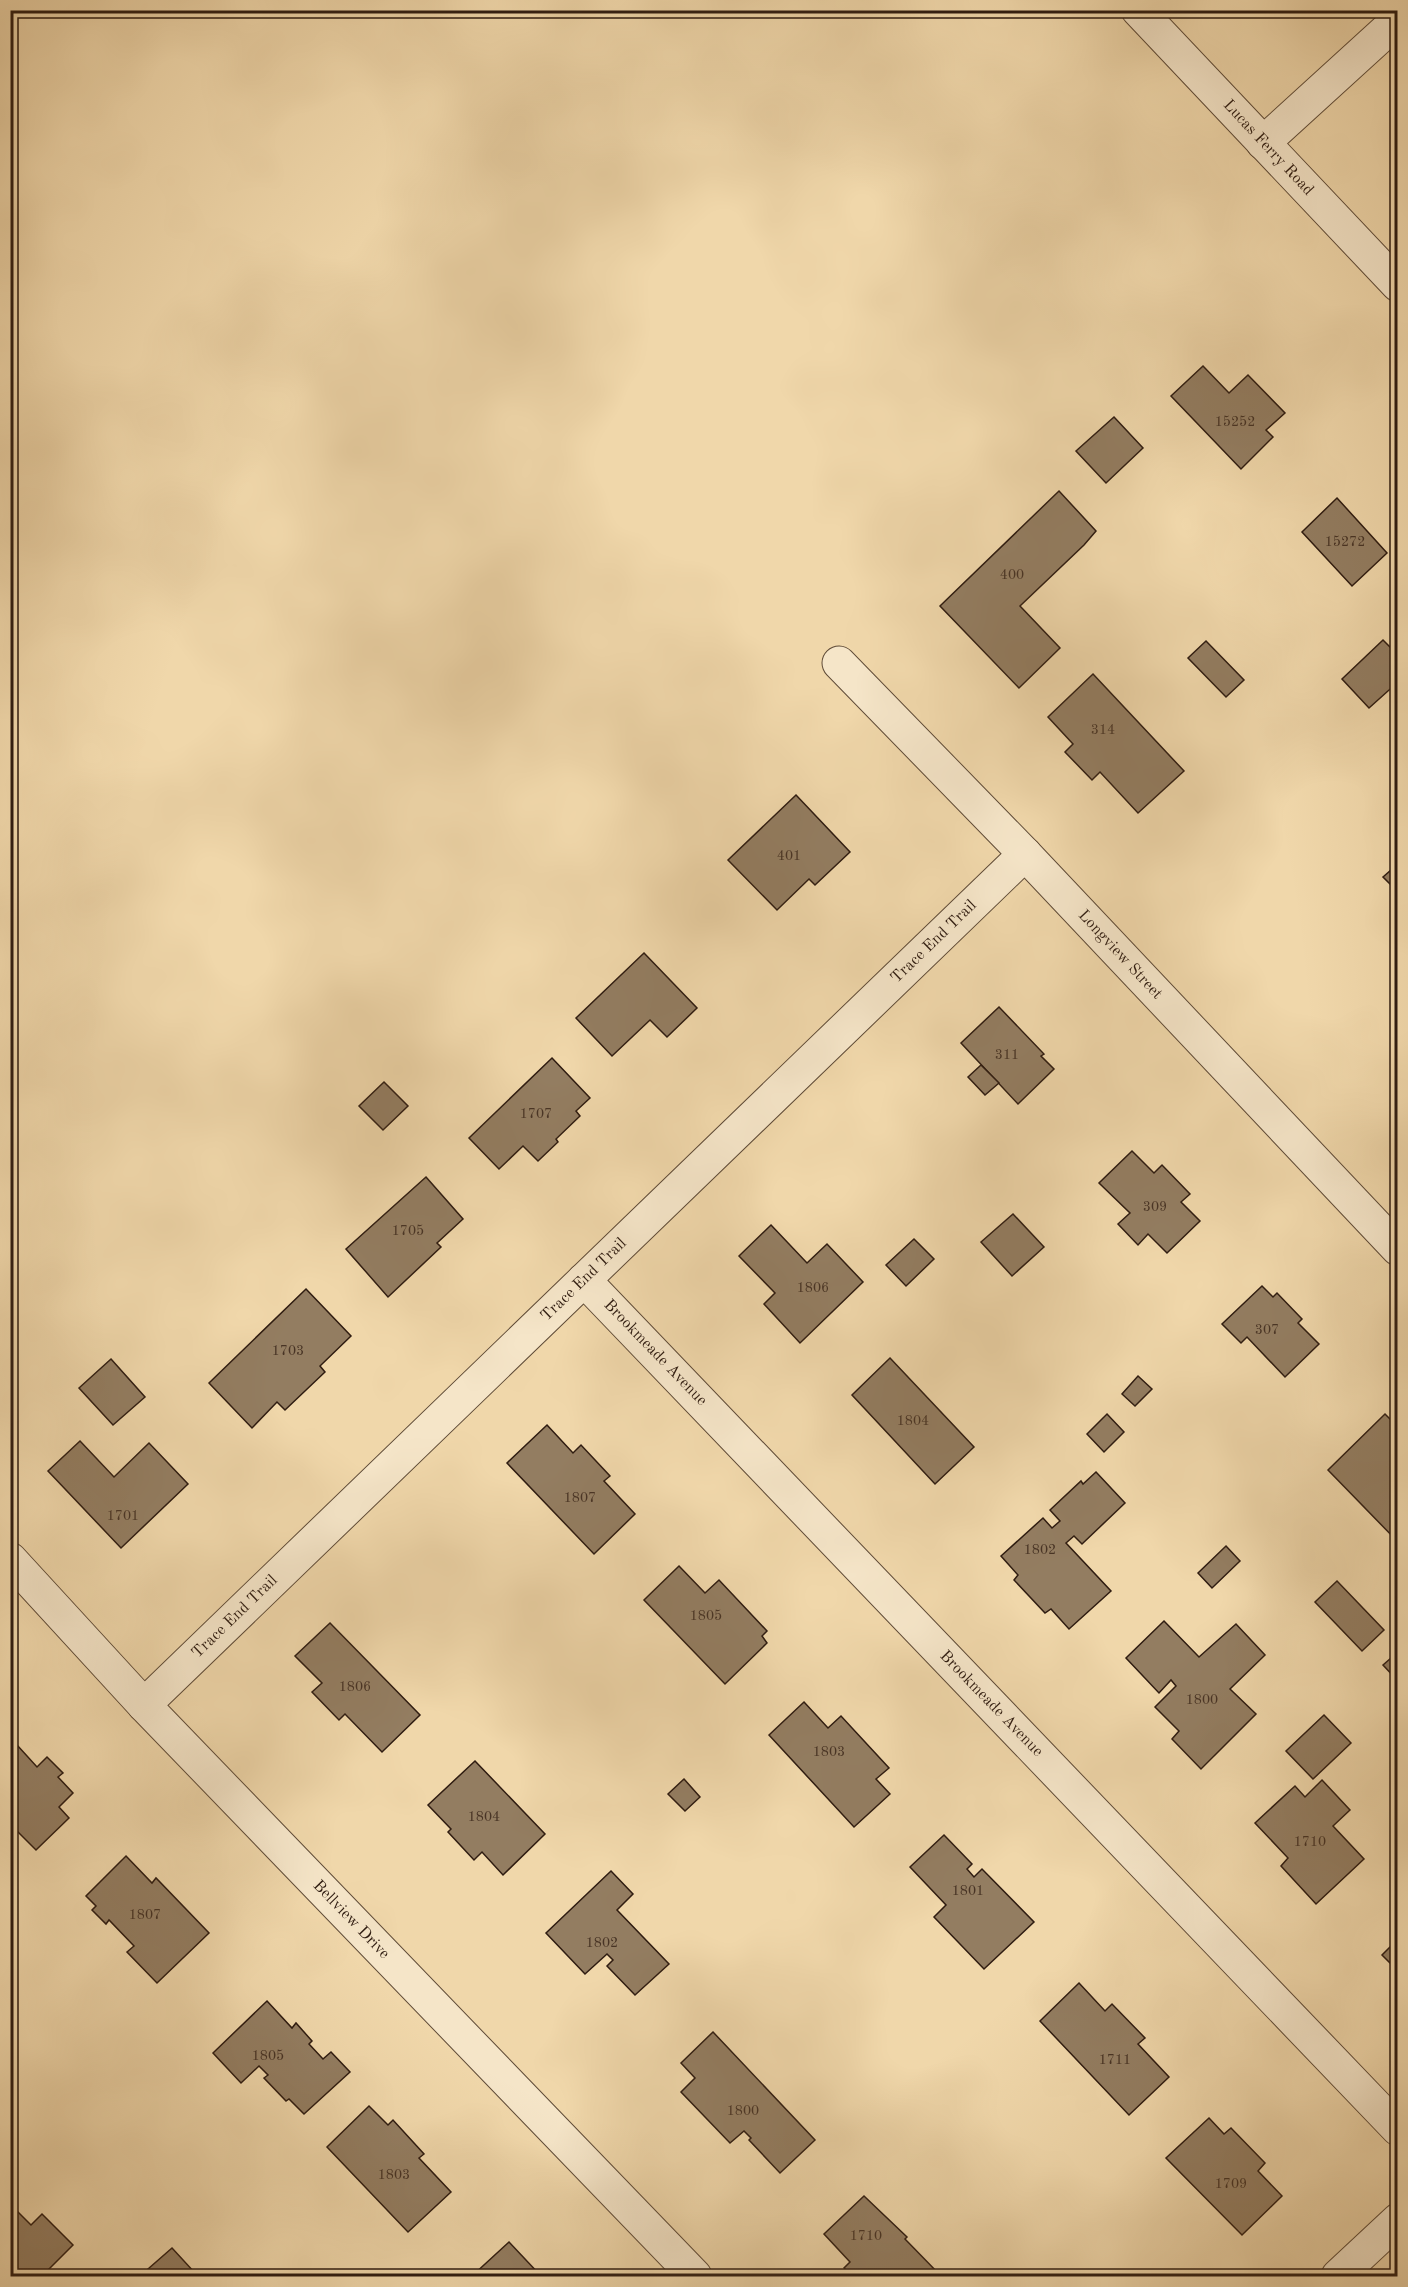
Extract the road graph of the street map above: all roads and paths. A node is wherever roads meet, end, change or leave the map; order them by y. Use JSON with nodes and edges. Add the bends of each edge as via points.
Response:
{"nodes":[{"id":1,"x":1138,"y":10,"type":"edge"},
{"id":2,"x":1398,"y":20,"type":"edge"},
{"id":3,"x":1263,"y":143,"type":"junction"},
{"id":4,"x":1398,"y":285,"type":"edge"},
{"id":5,"x":839,"y":663,"type":"dead end"},
{"id":6,"x":1025,"y":854,"type":"junction"},
{"id":7,"x":1398,"y":1249,"type":"edge"},
{"id":8,"x":584,"y":1280,"type":"junction"},
{"id":9,"x":10,"y":1559,"type":"edge"},
{"id":10,"x":144,"y":1705,"type":"junction"},
{"id":11,"x":1398,"y":2128,"type":"edge"},
{"id":12,"x":1398,"y":2220,"type":"edge"},
{"id":13,"x":695,"y":2277,"type":"edge"},
{"id":14,"x":1338,"y":2277,"type":"edge"}],
"edges":[{"from":1,"to":3,"type":"street","name":"Lucas Ferry Road"},
{"from":2,"to":3,"type":"street"},
{"from":3,"to":4,"type":"street","name":"Lucas Ferry Road"},
{"from":5,"to":6,"type":"street","name":"Longview Street"},
{"from":6,"to":7,"type":"street","name":"Longview Street"},
{"from":6,"to":8,"type":"street","name":"Trace End Trail"},
{"from":8,"to":10,"type":"street","name":"Trace End Trail"},
{"from":8,"to":11,"type":"street","name":"Brookmeade Avenue"},
{"from":9,"to":10,"type":"street","name":"Bellview Drive"},
{"from":10,"to":13,"type":"street","name":"Bellview Drive"},
{"from":12,"to":14,"type":"street"}]}
